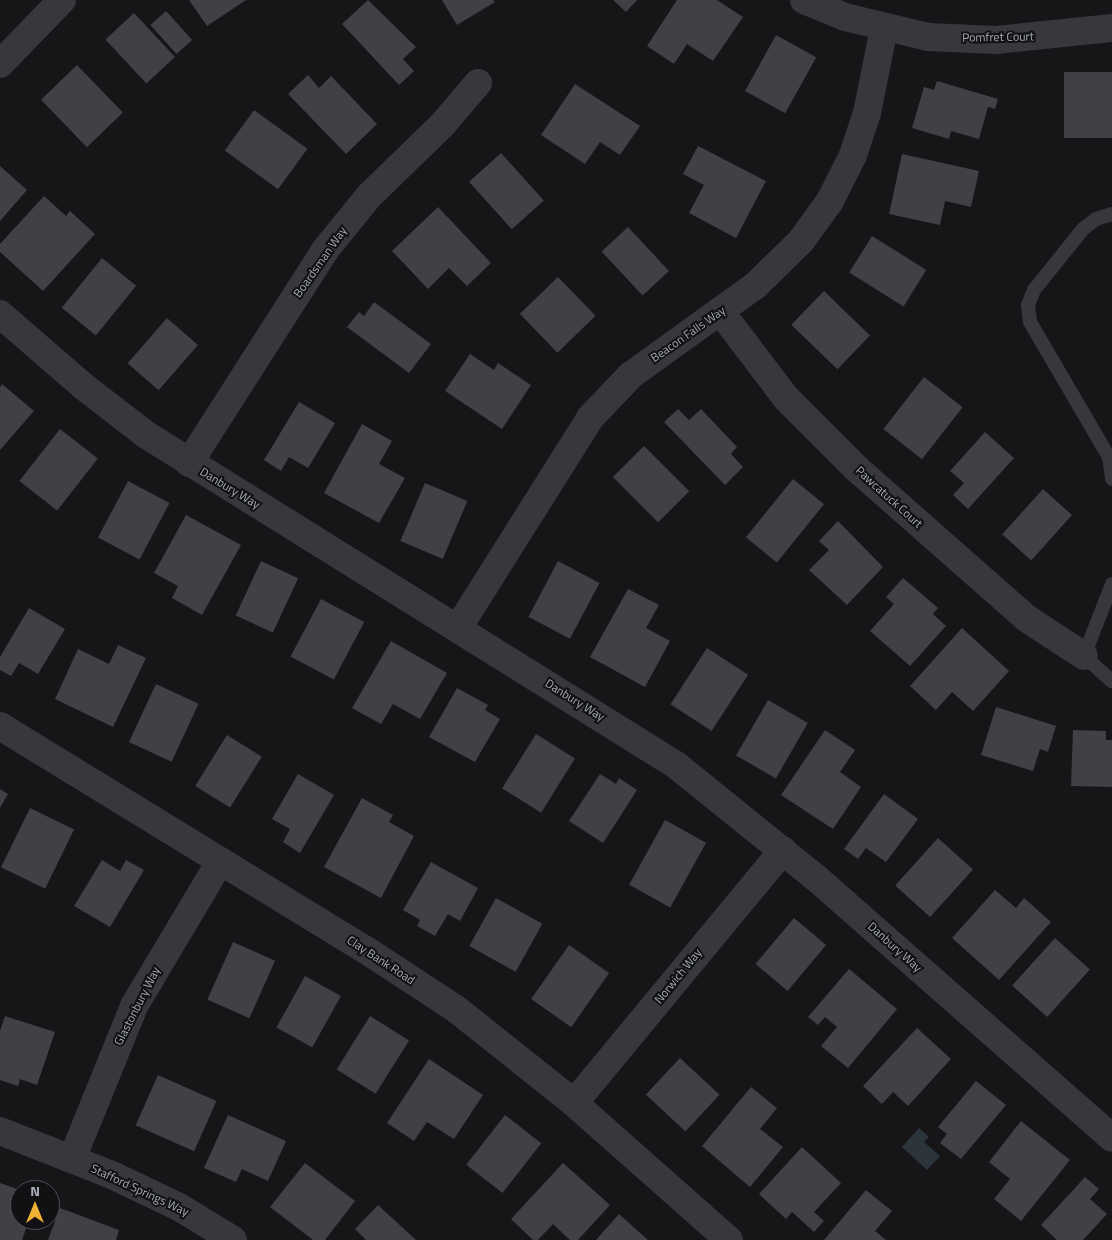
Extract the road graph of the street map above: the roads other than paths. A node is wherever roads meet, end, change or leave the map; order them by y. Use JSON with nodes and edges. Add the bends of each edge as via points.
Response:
{"nodes":[{"id":1,"x":62,"y":0,"type":"edge"},
{"id":2,"x":804,"y":0,"type":"edge"},
{"id":3,"x":884,"y":28,"type":"junction"},
{"id":4,"x":1112,"y":28,"type":"edge"},
{"id":5,"x":0,"y":64,"type":"edge"},
{"id":6,"x":478,"y":83,"type":"dead end"},
{"id":7,"x":1112,"y":214,"type":"edge"},
{"id":8,"x":720,"y":311,"type":"junction"},
{"id":9,"x":0,"y":314,"type":"edge"},
{"id":10,"x":189,"y":462,"type":"junction"},
{"id":11,"x":1112,"y":479,"type":"edge"},
{"id":12,"x":1112,"y":584,"type":"edge"},
{"id":13,"x":458,"y":628,"type":"junction"},
{"id":14,"x":1084,"y":656,"type":"junction"},
{"id":15,"x":1112,"y":680,"type":"edge"},
{"id":16,"x":0,"y":726,"type":"edge"},
{"id":17,"x":783,"y":850,"type":"junction"},
{"id":18,"x":220,"y":862,"type":"junction"},
{"id":19,"x":574,"y":1103,"type":"junction"},
{"id":20,"x":0,"y":1131,"type":"edge"},
{"id":21,"x":1112,"y":1138,"type":"edge"},
{"id":22,"x":72,"y":1159,"type":"junction"},
{"id":23,"x":233,"y":1240,"type":"edge"},
{"id":24,"x":729,"y":1240,"type":"edge"}],
"edges":[{"from":1,"to":5,"type":"street"},
{"from":2,"to":3,"type":"street","name":"Pomfret Court","via":[[845,18]]},
{"from":3,"to":4,"type":"street","name":"Pomfret Court","via":[[928,37],[996,40]]},
{"from":3,"to":8,"type":"street","name":"Beacon Falls Way","via":[[866,113],[853,155],[830,201],[801,241],[756,286]]},
{"from":6,"to":10,"type":"street","name":"Boardsman Way","via":[[443,124],[369,196],[326,250]]},
{"from":7,"to":11,"type":"lane","via":[[1083,229],[1034,290],[1028,305],[1030,322],[1109,457]]},
{"from":8,"to":13,"type":"street","name":"Beacon Falls Way","via":[[630,374],[590,418]]},
{"from":8,"to":14,"type":"street","name":"Pawcatuck Court","via":[[786,398],[856,468],[1026,618]]},
{"from":9,"to":10,"type":"street","name":"Danbury Way","via":[[83,386]]},
{"from":10,"to":13,"type":"street","name":"Danbury Way"},
{"from":12,"to":14,"type":"lane"},
{"from":13,"to":17,"type":"street","name":"Danbury Way","via":[[676,765]]},
{"from":14,"to":15,"type":"lane"},
{"from":16,"to":18,"type":"street","name":"Clay Bank Road"},
{"from":17,"to":19,"type":"street","name":"Norwich Way"},
{"from":17,"to":21,"type":"street","name":"Danbury Way"},
{"from":18,"to":19,"type":"street","name":"Clay Bank Road","via":[[456,1009]]},
{"from":18,"to":22,"type":"street","name":"Glastonbury Way","via":[[134,1006]]},
{"from":19,"to":24,"type":"street","name":"Clay Bank Road"},
{"from":20,"to":22,"type":"street","name":"Stafford Springs Way"},
{"from":22,"to":23,"type":"street","name":"Stafford Springs Way","via":[[179,1207]]}]}
